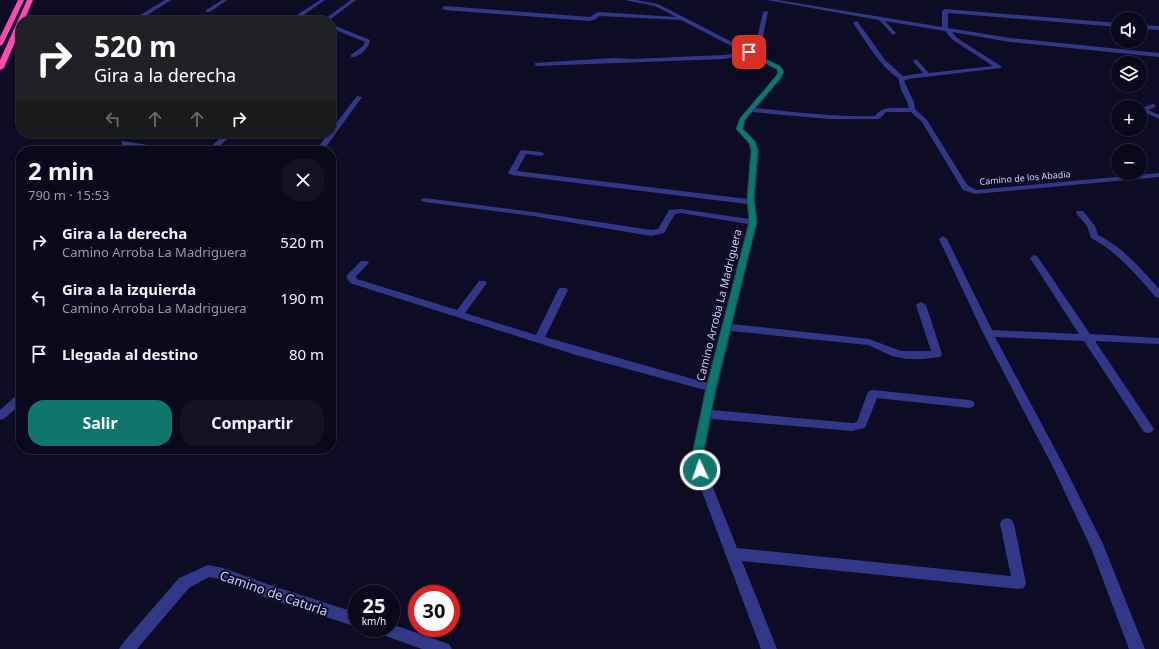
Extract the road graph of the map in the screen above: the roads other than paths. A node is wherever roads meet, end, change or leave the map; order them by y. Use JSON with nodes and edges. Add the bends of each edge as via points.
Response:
{"nodes":[{"id":1,"x":21,"y":0,"type":"edge"},
{"id":2,"x":30,"y":0,"type":"edge"},
{"id":3,"x":170,"y":0,"type":"edge"},
{"id":4,"x":225,"y":0,"type":"edge"},
{"id":5,"x":323,"y":0,"type":"edge"},
{"id":6,"x":354,"y":0,"type":"edge"},
{"id":7,"x":627,"y":0,"type":"edge"},
{"id":8,"x":769,"y":0,"type":"edge"},
{"id":9,"x":445,"y":8,"type":"dead end"},
{"id":10,"x":208,"y":11,"type":"dead end"},
{"id":11,"x":766,"y":12,"type":"dead end"},
{"id":12,"x":23,"y":16,"type":"edge"},
{"id":13,"x":142,"y":16,"type":"edge"},
{"id":14,"x":299,"y":16,"type":"edge"},
{"id":15,"x":332,"y":16,"type":"edge"},
{"id":16,"x":683,"y":18,"type":"junction"},
{"id":17,"x":880,"y":18,"type":"junction"},
{"id":18,"x":856,"y":24,"type":"dead end"},
{"id":19,"x":1111,"y":24,"type":"edge"},
{"id":20,"x":1147,"y":27,"type":"edge"},
{"id":21,"x":336,"y":28,"type":"edge"},
{"id":22,"x":945,"y":28,"type":"junction"},
{"id":23,"x":1159,"y":28,"type":"edge"},
{"id":24,"x":16,"y":32,"type":"edge"},
{"id":25,"x":893,"y":33,"type":"dead end"},
{"id":26,"x":0,"y":44,"type":"edge"},
{"id":27,"x":734,"y":45,"type":"junction"},
{"id":28,"x":749,"y":52,"type":"junction"},
{"id":29,"x":1159,"y":55,"type":"edge"},
{"id":30,"x":353,"y":56,"type":"dead end"},
{"id":31,"x":916,"y":61,"type":"dead end"},
{"id":32,"x":537,"y":64,"type":"dead end"},
{"id":33,"x":0,"y":68,"type":"edge"},
{"id":34,"x":928,"y":75,"type":"junction"},
{"id":35,"x":903,"y":79,"type":"junction"},
{"id":36,"x":359,"y":97,"type":"dead end"},
{"id":37,"x":1153,"y":106,"type":"dead end"},
{"id":38,"x":751,"y":110,"type":"junction"},
{"id":39,"x":912,"y":110,"type":"junction"},
{"id":40,"x":1159,"y":117,"type":"edge"},
{"id":41,"x":336,"y":128,"type":"edge"},
{"id":42,"x":224,"y":138,"type":"edge"},
{"id":43,"x":124,"y":144,"type":"dead end"},
{"id":44,"x":138,"y":146,"type":"edge"},
{"id":45,"x":216,"y":146,"type":"edge"},
{"id":46,"x":541,"y":154,"type":"dead end"},
{"id":47,"x":1159,"y":175,"type":"edge"},
{"id":48,"x":424,"y":200,"type":"dead end"},
{"id":49,"x":751,"y":202,"type":"junction"},
{"id":50,"x":1080,"y":213,"type":"dead end"},
{"id":51,"x":753,"y":222,"type":"junction"},
{"id":52,"x":942,"y":240,"type":"dead end"},
{"id":53,"x":1034,"y":258,"type":"dead end"},
{"id":54,"x":364,"y":263,"type":"dead end"},
{"id":55,"x":482,"y":283,"type":"dead end"},
{"id":56,"x":563,"y":290,"type":"dead end"},
{"id":57,"x":1159,"y":295,"type":"edge"},
{"id":58,"x":921,"y":305,"type":"dead end"},
{"id":59,"x":460,"y":314,"type":"junction"},
{"id":60,"x":726,"y":326,"type":"junction"},
{"id":61,"x":988,"y":333,"type":"junction"},
{"id":62,"x":1088,"y":337,"type":"junction"},
{"id":63,"x":539,"y":339,"type":"junction"},
{"id":64,"x":1159,"y":341,"type":"edge"},
{"id":65,"x":711,"y":388,"type":"junction"},
{"id":66,"x":16,"y":402,"type":"edge"},
{"id":67,"x":969,"y":404,"type":"dead end"},
{"id":68,"x":706,"y":414,"type":"junction"},
{"id":69,"x":0,"y":416,"type":"edge"},
{"id":70,"x":1148,"y":429,"type":"dead end"},
{"id":71,"x":1007,"y":524,"type":"dead end"},
{"id":72,"x":732,"y":554,"type":"junction"},
{"id":73,"x":348,"y":617,"type":"edge"},
{"id":74,"x":400,"y":634,"type":"edge"},
{"id":75,"x":127,"y":649,"type":"edge"},
{"id":76,"x":444,"y":649,"type":"edge"},
{"id":77,"x":769,"y":649,"type":"edge"},
{"id":78,"x":1137,"y":649,"type":"edge"}],
"edges":[{"from":1,"to":26,"type":"highway"},
{"from":2,"to":12,"type":"highway"},
{"from":3,"to":13,"type":"street"},
{"from":4,"to":10,"type":"street"},
{"from":5,"to":14,"type":"street"},
{"from":6,"to":15,"type":"street"},
{"from":7,"to":16,"type":"street","name":"Camino Arroba La Madriguera","via":[[656,5]]},
{"from":8,"to":17,"type":"street"},
{"from":9,"to":16,"type":"street","via":[[590,19],[598,14]]},
{"from":11,"to":27,"type":"street","via":[[760,40]]},
{"from":16,"to":27,"type":"street","name":"Camino Arroba La Madriguera"},
{"from":17,"to":22,"type":"street"},
{"from":17,"to":25,"type":"street"},
{"from":18,"to":35,"type":"street","via":[[894,74]]},
{"from":19,"to":22,"type":"street","via":[[946,11]]},
{"from":20,"to":23,"type":"street"},
{"from":21,"to":30,"type":"street","via":[[368,41],[365,47]]},
{"from":22,"to":29,"type":"street","via":[[1010,40]]},
{"from":22,"to":34,"type":"street","via":[[955,39],[999,67]]},
{"from":24,"to":33,"type":"highway"},
{"from":27,"to":28,"type":"street","name":"Camino Arroba La Madriguera"},
{"from":28,"to":32,"type":"street","via":[[706,58]]},
{"from":28,"to":38,"type":"street","name":"Camino Arroba La Madriguera","via":[[781,71],[779,77]]},
{"from":31,"to":34,"type":"street"},
{"from":34,"to":35,"type":"street"},
{"from":35,"to":39,"type":"street","name":"Camino de los Abadia","via":[[903,88],[913,105]]},
{"from":36,"to":41,"type":"street"},
{"from":37,"to":40,"type":"street","via":[[1143,109]]},
{"from":38,"to":39,"type":"street","via":[[864,118],[877,118],[885,110]]},
{"from":38,"to":49,"type":"street","name":"Camino Arroba La Madriguera","via":[[742,120],[739,129],[755,150]]},
{"from":39,"to":47,"type":"street","name":"Camino de los Abadia","via":[[925,121],[966,188],[975,192]]},
{"from":42,"to":45,"type":"street"},
{"from":43,"to":44,"type":"street"},
{"from":46,"to":49,"type":"street","via":[[524,152],[512,173]]},
{"from":48,"to":51,"type":"street","via":[[651,233],[661,231],[672,212],[698,213]]},
{"from":49,"to":51,"type":"street","name":"Camino Arroba La Madriguera"},
{"from":50,"to":57,"type":"street","via":[[1091,226],[1094,236],[1108,242],[1125,257]]},
{"from":51,"to":60,"type":"street","name":"Camino Arroba La Madriguera"},
{"from":52,"to":61,"type":"street"},
{"from":53,"to":62,"type":"street"},
{"from":54,"to":59,"type":"street","via":[[351,276],[353,281]]},
{"from":55,"to":59,"type":"street"},
{"from":56,"to":63,"type":"street"},
{"from":58,"to":60,"type":"street","via":[[937,354],[926,356],[896,353],[869,342]]},
{"from":59,"to":63,"type":"street"},
{"from":60,"to":65,"type":"street","name":"Camino Arroba La Madriguera"},
{"from":61,"to":62,"type":"street"},
{"from":61,"to":78,"type":"street","via":[[1059,467],[1098,548]]},
{"from":62,"to":64,"type":"street"},
{"from":62,"to":70,"type":"street"},
{"from":63,"to":65,"type":"street"},
{"from":65,"to":68,"type":"street","name":"Camino Arroba La Madriguera"},
{"from":66,"to":69,"type":"street"},
{"from":67,"to":68,"type":"street","via":[[873,394],[861,425],[852,427]]},
{"from":68,"to":72,"type":"street","name":"Camino Arroba La Madriguera","via":[[699,450],[700,470]]},
{"from":71,"to":72,"type":"street","via":[[1019,583]]},
{"from":72,"to":77,"type":"street","name":"Camino Arroba La Madriguera"},
{"from":73,"to":75,"type":"street","name":"Camino de Caturla","via":[[208,571],[184,583]]},
{"from":74,"to":76,"type":"street"}]}
